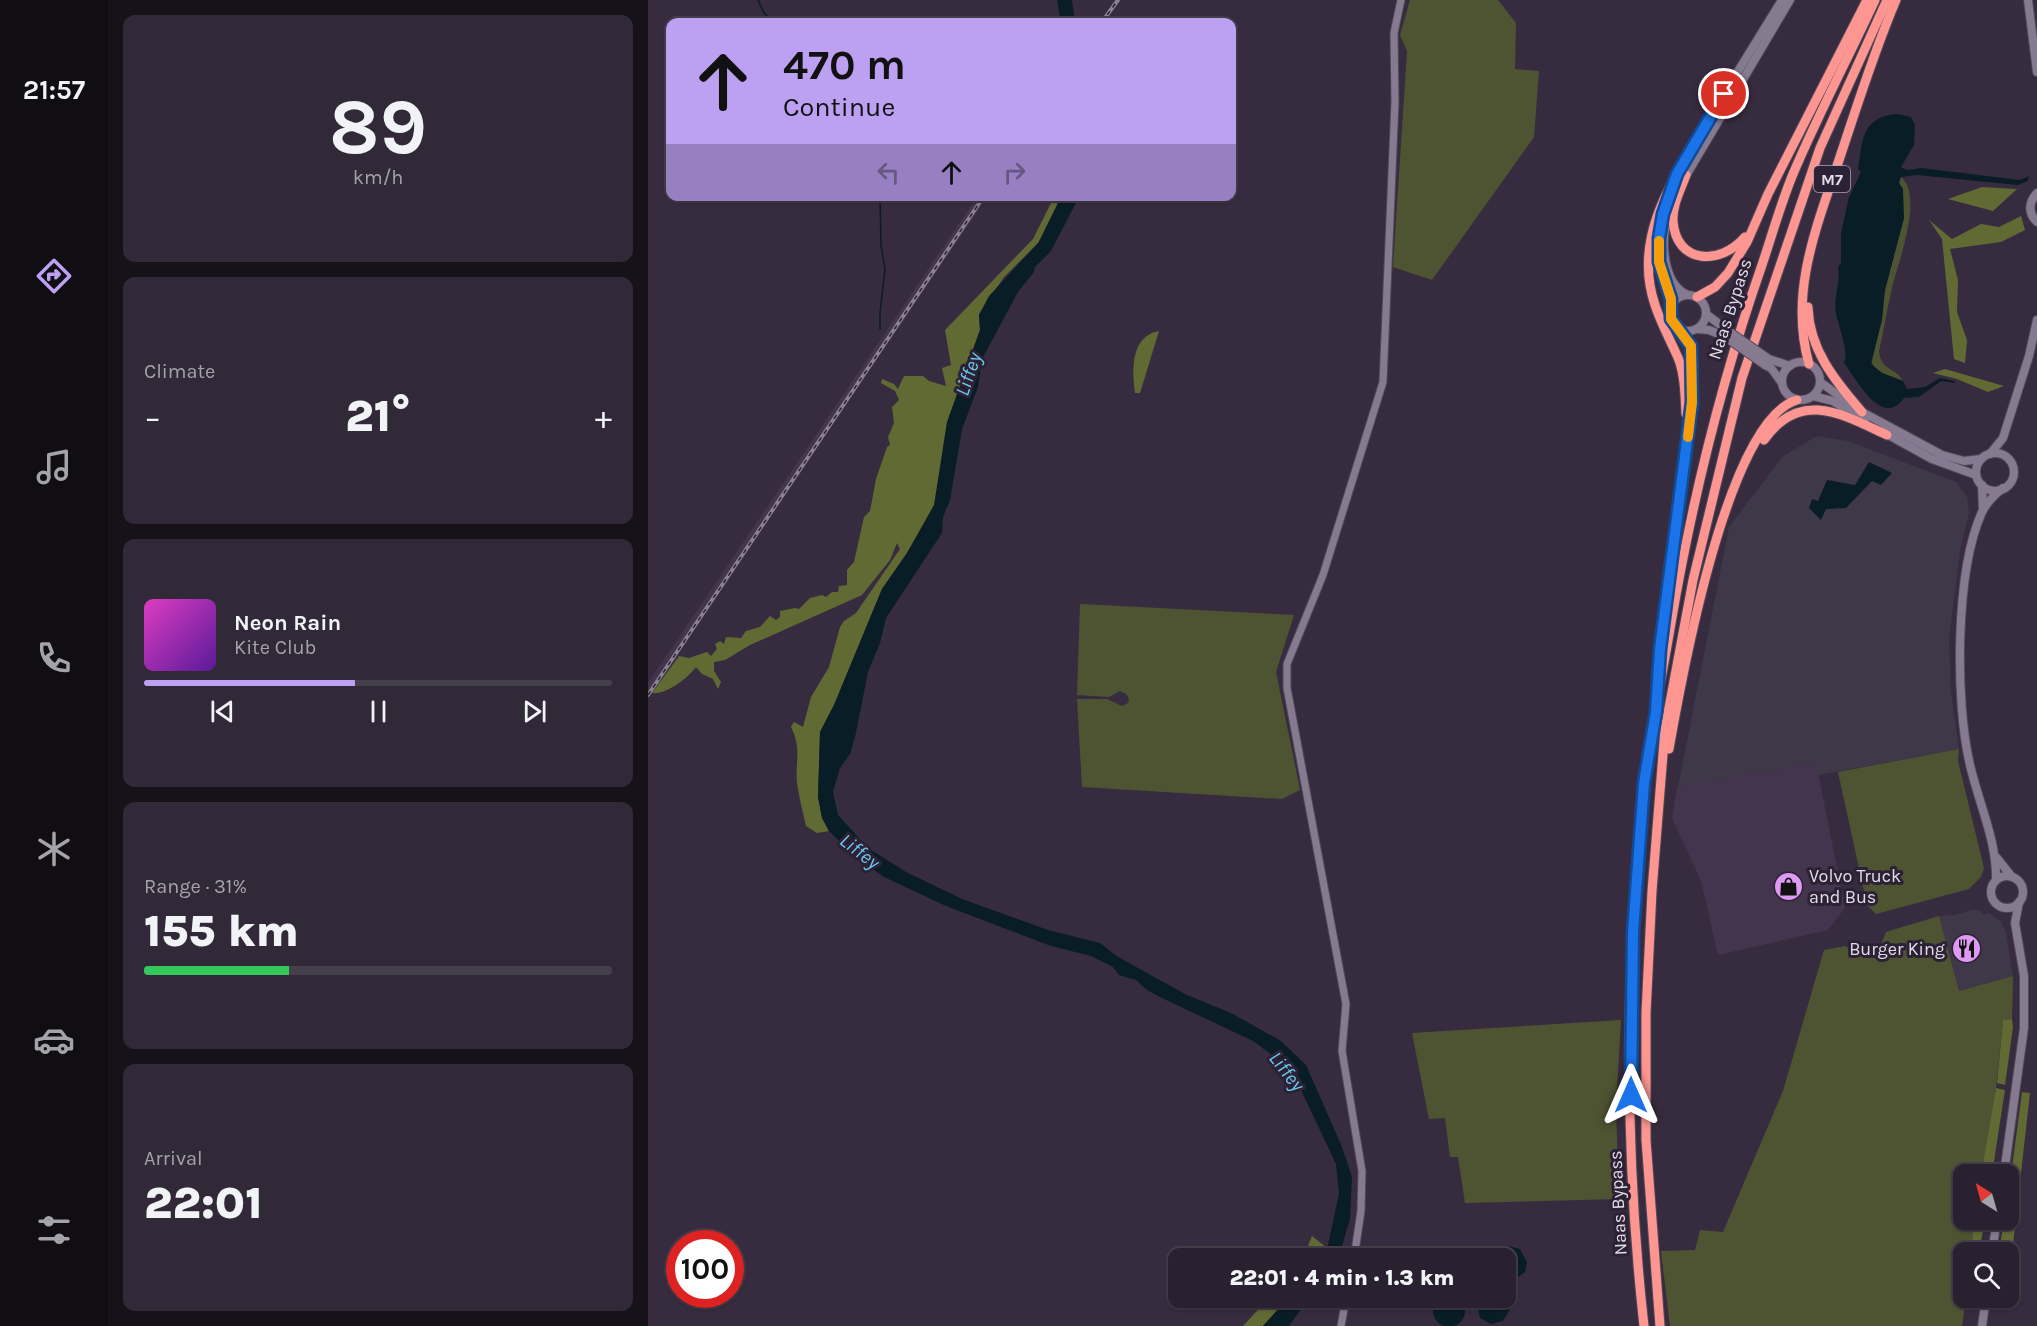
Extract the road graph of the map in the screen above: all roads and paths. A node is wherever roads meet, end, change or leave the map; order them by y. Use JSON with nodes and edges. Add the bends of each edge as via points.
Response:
{"nodes":[{"id":1,"x":1401,"y":0,"type":"edge"},
{"id":2,"x":1782,"y":0,"type":"edge"},
{"id":3,"x":1790,"y":0,"type":"edge"},
{"id":4,"x":1867,"y":0,"type":"edge"},
{"id":5,"x":1875,"y":0,"type":"edge"},
{"id":6,"x":1887,"y":0,"type":"edge"},
{"id":7,"x":1896,"y":0,"type":"edge"},
{"id":8,"x":2028,"y":0,"type":"edge"},
{"id":9,"x":2037,"y":72,"type":"edge"},
{"id":10,"x":1682,"y":174,"type":"junction"},
{"id":11,"x":2037,"y":194,"type":"edge"},
{"id":12,"x":1757,"y":218,"type":"junction"},
{"id":13,"x":2037,"y":222,"type":"edge"},
{"id":14,"x":1805,"y":277,"type":"junction"},
{"id":15,"x":1693,"y":296,"type":"junction"},
{"id":16,"x":1670,"y":310,"type":"junction"},
{"id":17,"x":1706,"y":314,"type":"junction"},
{"id":18,"x":2037,"y":320,"type":"edge"},
{"id":19,"x":1680,"y":329,"type":"junction"},
{"id":20,"x":1695,"y":330,"type":"junction"},
{"id":21,"x":1726,"y":333,"type":"junction"},
{"id":22,"x":1767,"y":362,"type":"junction"},
{"id":23,"x":1809,"y":364,"type":"junction"},
{"id":24,"x":1790,"y":366,"type":"junction"},
{"id":25,"x":1820,"y":382,"type":"junction"},
{"id":26,"x":1782,"y":385,"type":"junction"},
{"id":27,"x":1813,"y":396,"type":"junction"},
{"id":28,"x":1797,"y":400,"type":"junction"},
{"id":29,"x":1862,"y":412,"type":"junction"},
{"id":30,"x":1887,"y":435,"type":"junction"},
{"id":31,"x":1688,"y":437,"type":"junction"},
{"id":32,"x":2003,"y":438,"type":"junction"},
{"id":33,"x":1990,"y":453,"type":"junction"},
{"id":34,"x":2006,"y":457,"type":"junction"},
{"id":35,"x":1981,"y":459,"type":"junction"},
{"id":36,"x":1976,"y":475,"type":"junction"},
{"id":37,"x":1739,"y":477,"type":"junction"},
{"id":38,"x":1982,"y":485,"type":"junction"},
{"id":39,"x":2003,"y":488,"type":"junction"},
{"id":40,"x":1983,"y":511,"type":"junction"},
{"id":41,"x":1656,"y":712,"type":"junction"},
{"id":42,"x":1660,"y":813,"type":"junction"},
{"id":43,"x":1997,"y":858,"type":"junction"},
{"id":44,"x":2012,"y":877,"type":"junction"},
{"id":45,"x":1996,"y":880,"type":"junction"},
{"id":46,"x":2019,"y":902,"type":"junction"},
{"id":47,"x":2005,"y":908,"type":"junction"},
{"id":48,"x":2015,"y":923,"type":"junction"},
{"id":49,"x":2005,"y":1164,"type":"edge"},
{"id":50,"x":1355,"y":1248,"type":"edge"},
{"id":51,"x":1344,"y":1308,"type":"edge"},
{"id":52,"x":1985,"y":1308,"type":"edge"},
{"id":53,"x":1341,"y":1326,"type":"edge"},
{"id":54,"x":1644,"y":1326,"type":"edge"},
{"id":55,"x":1660,"y":1326,"type":"edge"},
{"id":56,"x":1982,"y":1326,"type":"edge"}],
"edges":[{"from":1,"to":50,"type":"street","via":[[1394,33],[1395,102],[1383,382],[1323,575],[1287,664],[1287,688],[1347,1004],[1342,1051],[1362,1170]]},
{"from":2,"to":10,"type":"main road","via":[[1695,141]]},
{"from":3,"to":10,"type":"main road"},
{"from":4,"to":12,"type":"highway"},
{"from":5,"to":41,"type":"highway","name":"Naas Bypass","number":"M7","via":[[1792,176],[1723,385],[1694,498]]},
{"from":6,"to":42,"type":"highway","name":"Naas Bypass","number":"M7","via":[[1820,148],[1742,378],[1693,580],[1665,729]]},
{"from":7,"to":14,"type":"highway","number":"M7","via":[[1815,226]]},
{"from":8,"to":9,"type":"main road"},
{"from":10,"to":12,"type":"highway","via":[[1672,217],[1676,237],[1691,252],[1712,258],[1725,254],[1736,247]]},
{"from":10,"to":15,"type":"main road","via":[[1664,236],[1671,281],[1680,292]]},
{"from":10,"to":16,"type":"main road","via":[[1663,214],[1659,238],[1659,262],[1671,299]]},
{"from":10,"to":31,"type":"highway","number":"M7","via":[[1655,217],[1648,259],[1655,305],[1680,362]]},
{"from":11,"to":13,"type":"main road","via":[[2030,211]]},
{"from":12,"to":15,"type":"highway","via":[[1728,273],[1715,287]]},
{"from":14,"to":23,"type":"highway","number":"M7","via":[[1802,331]]},
{"from":14,"to":29,"type":"highway","number":"M7","via":[[1808,318],[1816,348]]},
{"from":15,"to":16,"type":"main road","via":[[1676,299]]},
{"from":15,"to":17,"type":"main road","via":[[1704,304]]},
{"from":16,"to":19,"type":"main road","via":[[1673,323]]},
{"from":17,"to":20,"type":"main road"},
{"from":17,"to":21,"type":"main road"},
{"from":18,"to":32,"type":"main road"},
{"from":19,"to":20,"type":"main road"},
{"from":19,"to":31,"type":"highway","number":"M7","via":[[1691,346]]},
{"from":20,"to":21,"type":"main road"},
{"from":21,"to":22,"type":"main road","bridge":true},
{"from":22,"to":24,"type":"main road"},
{"from":22,"to":26,"type":"main road"},
{"from":23,"to":24,"type":"main road"},
{"from":23,"to":25,"type":"main road","via":[[1817,371]]},
{"from":24,"to":26,"type":"main road"},
{"from":25,"to":27,"type":"main road"},
{"from":25,"to":29,"type":"main road"},
{"from":26,"to":28,"type":"main road"},
{"from":27,"to":28,"type":"main road"},
{"from":27,"to":30,"type":"main road","via":[[1833,401]]},
{"from":28,"to":37,"type":"highway","number":"M7","via":[[1785,405],[1771,420]]},
{"from":29,"to":35,"type":"main road","via":[[1942,455],[1964,461]]},
{"from":30,"to":36,"type":"main road","via":[[1932,459]]},
{"from":30,"to":37,"type":"highway","number":"M7","via":[[1837,412],[1808,410],[1778,424]]},
{"from":31,"to":41,"type":"highway","number":"M7","via":[[1660,649]]},
{"from":32,"to":33,"type":"main road"},
{"from":32,"to":34,"type":"main road"},
{"from":33,"to":34,"type":"main road"},
{"from":33,"to":35,"type":"main road"},
{"from":34,"to":39,"type":"main road","via":[[2013,471],[2011,481]]},
{"from":35,"to":36,"type":"main road"},
{"from":36,"to":38,"type":"main road"},
{"from":37,"to":42,"type":"highway","number":"M7","via":[[1702,587]]},
{"from":38,"to":39,"type":"main road","via":[[1992,490]]},
{"from":38,"to":40,"type":"main road"},
{"from":39,"to":40,"type":"main road"},
{"from":40,"to":43,"type":"main road","via":[[1968,571],[1960,671],[1970,763]]},
{"from":41,"to":54,"type":"highway","name":"Naas Bypass","number":"M7","via":[[1644,783],[1633,932],[1631,1142]]},
{"from":42,"to":55,"type":"highway","name":"Naas Bypass","number":"M7","via":[[1646,1013],[1646,1140]]},
{"from":43,"to":44,"type":"main road"},
{"from":43,"to":45,"type":"main road"},
{"from":44,"to":45,"type":"main road"},
{"from":44,"to":46,"type":"main road","via":[[2022,888]]},
{"from":45,"to":47,"type":"main road","via":[[1991,896]]},
{"from":46,"to":47,"type":"main road"},
{"from":46,"to":48,"type":"main road"},
{"from":47,"to":48,"type":"main road"},
{"from":48,"to":49,"type":"main road","via":[[2024,976],[2024,1028]]},
{"from":51,"to":53,"type":"street"},
{"from":52,"to":56,"type":"main road"}]}
